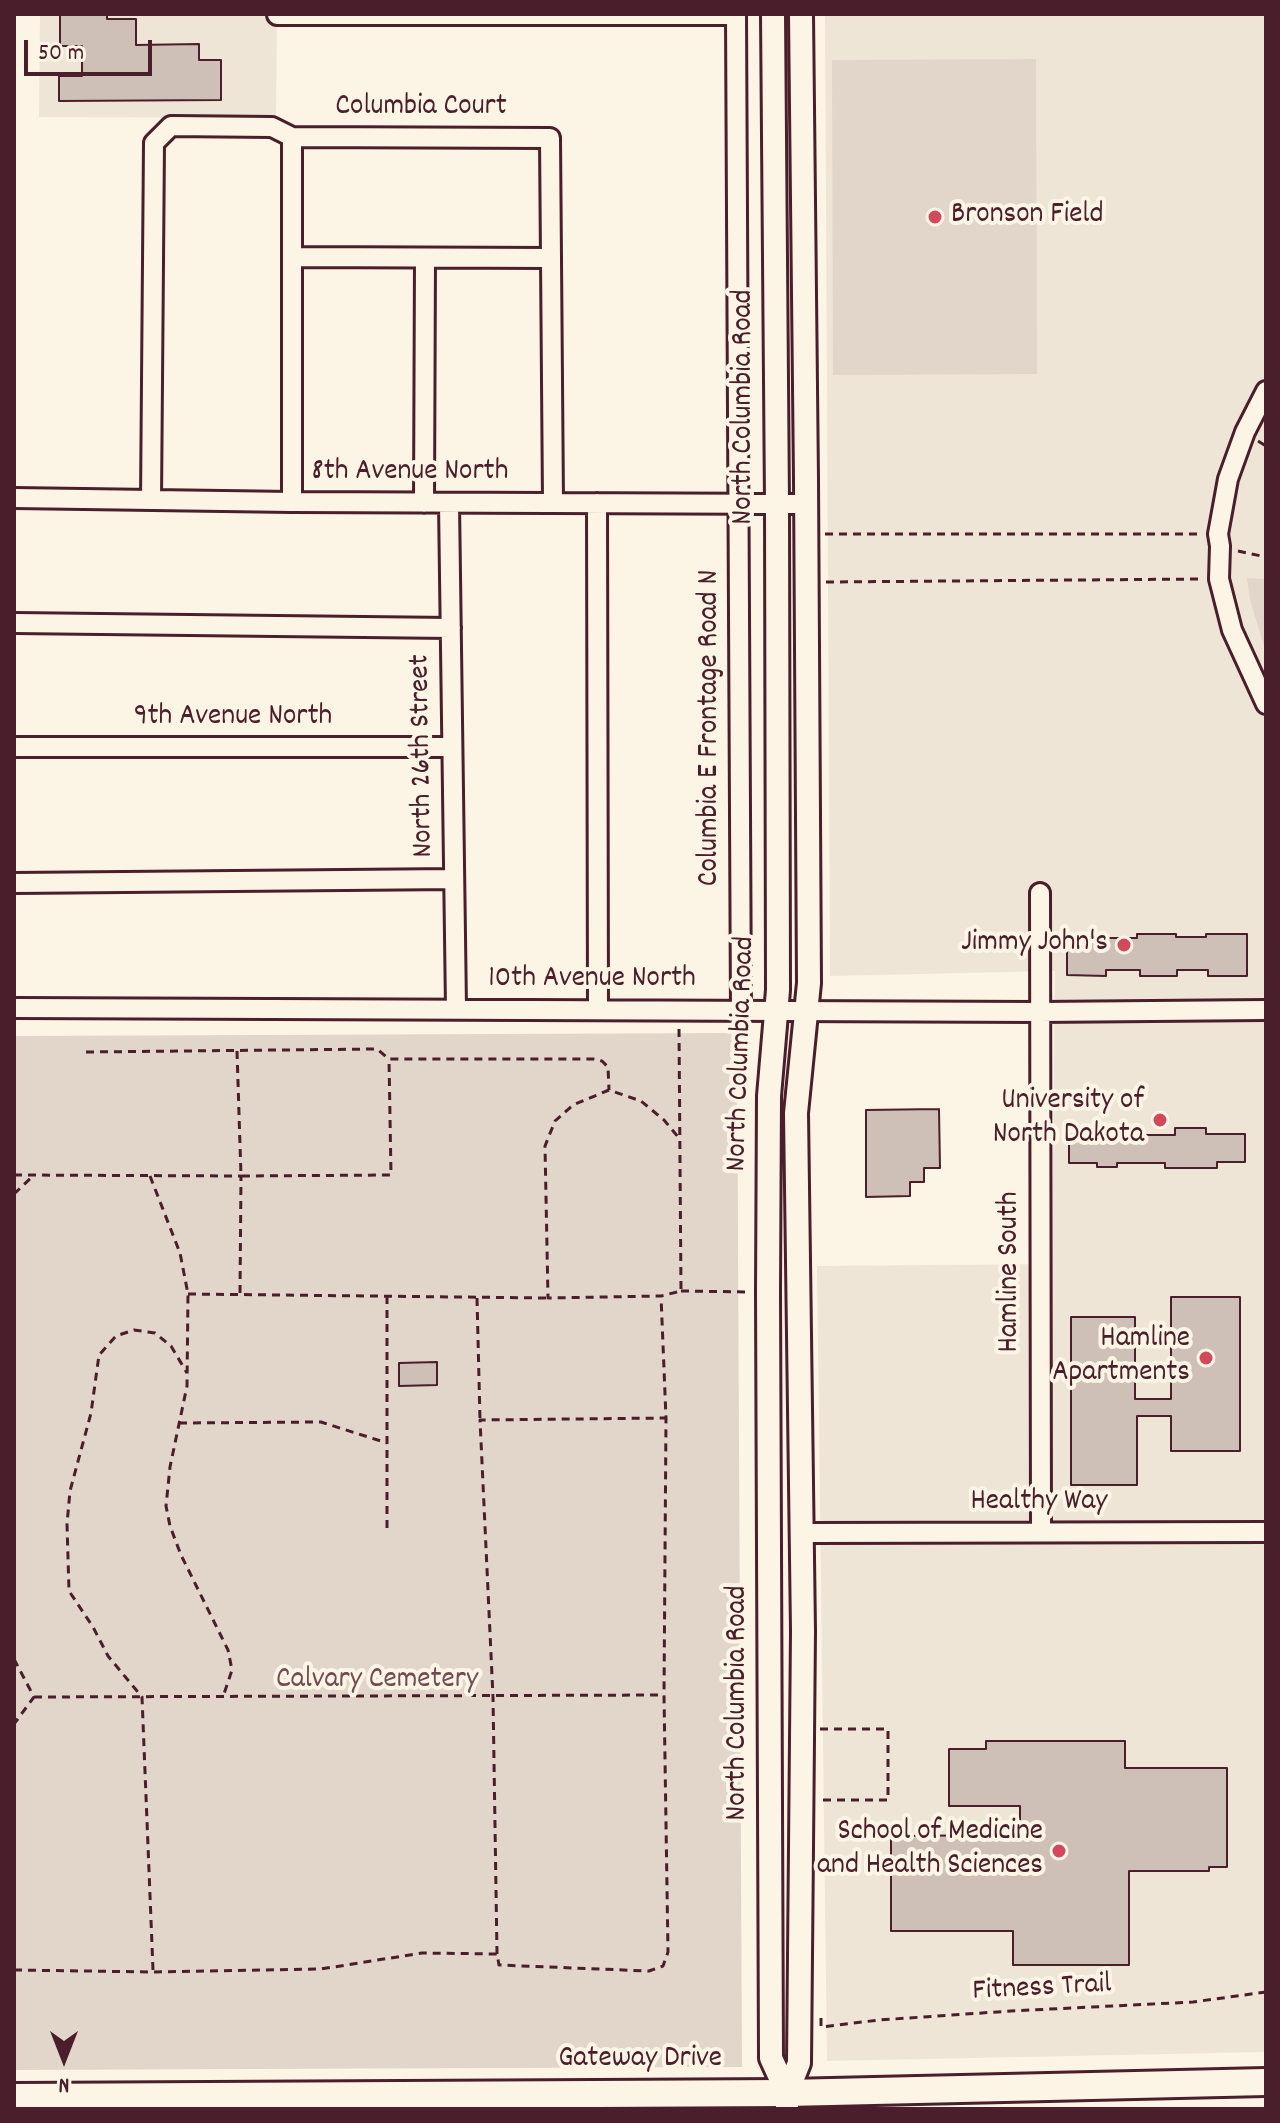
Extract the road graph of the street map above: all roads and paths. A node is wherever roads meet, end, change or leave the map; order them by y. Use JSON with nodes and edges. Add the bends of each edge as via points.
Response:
{"nodes":[{"id":1,"x":773,"y":14,"type":"edge"},
{"id":2,"x":801,"y":14,"type":"edge"},
{"id":3,"x":277,"y":15,"type":"edge"},
{"id":4,"x":736,"y":15,"type":"edge"},
{"id":5,"x":292,"y":137,"type":"junction"},
{"id":6,"x":292,"y":257,"type":"junction"},
{"id":7,"x":425,"y":258,"type":"junction"},
{"id":8,"x":551,"y":258,"type":"junction"},
{"id":9,"x":1266,"y":391,"type":"edge"},
{"id":10,"x":14,"y":498,"type":"edge"},
{"id":11,"x":151,"y":500,"type":"junction"},
{"id":12,"x":292,"y":502,"type":"junction"},
{"id":13,"x":553,"y":502,"type":"junction"},
{"id":14,"x":424,"y":503,"type":"junction"},
{"id":15,"x":449,"y":503,"type":"junction"},
{"id":16,"x":597,"y":503,"type":"junction"},
{"id":17,"x":739,"y":503,"type":"junction"},
{"id":18,"x":777,"y":503,"type":"junction"},
{"id":19,"x":806,"y":504,"type":"junction"},
{"id":20,"x":817,"y":534,"type":"dead end"},
{"id":21,"x":1219,"y":540,"type":"junction"},
{"id":22,"x":1266,"y":557,"type":"edge"},
{"id":23,"x":1219,"y":579,"type":"junction"},
{"id":24,"x":818,"y":582,"type":"dead end"},
{"id":25,"x":14,"y":623,"type":"edge"},
{"id":26,"x":451,"y":628,"type":"junction"},
{"id":27,"x":1266,"y":704,"type":"edge"},
{"id":28,"x":14,"y":747,"type":"edge"},
{"id":29,"x":452,"y":747,"type":"junction"},
{"id":30,"x":454,"y":879,"type":"junction"},
{"id":31,"x":14,"y":883,"type":"edge"},
{"id":32,"x":1040,"y":893,"type":"dead end"},
{"id":33,"x":14,"y":1008,"type":"edge"},
{"id":34,"x":456,"y":1008,"type":"junction"},
{"id":35,"x":598,"y":1009,"type":"junction"},
{"id":36,"x":679,"y":1010,"type":"junction"},
{"id":37,"x":741,"y":1010,"type":"junction"},
{"id":38,"x":776,"y":1010,"type":"junction"},
{"id":39,"x":807,"y":1010,"type":"junction"},
{"id":40,"x":1266,"y":1010,"type":"edge"},
{"id":41,"x":1039,"y":1012,"type":"junction"},
{"id":42,"x":237,"y":1051,"type":"junction"},
{"id":43,"x":86,"y":1052,"type":"dead end"},
{"id":44,"x":389,"y":1059,"type":"junction"},
{"id":45,"x":609,"y":1090,"type":"junction"},
{"id":46,"x":679,"y":1138,"type":"junction"},
{"id":47,"x":14,"y":1175,"type":"edge"},
{"id":48,"x":34,"y":1175,"type":"junction"},
{"id":49,"x":150,"y":1176,"type":"junction"},
{"id":50,"x":241,"y":1176,"type":"junction"},
{"id":51,"x":14,"y":1194,"type":"edge"},
{"id":52,"x":681,"y":1291,"type":"junction"},
{"id":53,"x":768,"y":1292,"type":"junction"},
{"id":54,"x":188,"y":1294,"type":"junction"},
{"id":55,"x":240,"y":1295,"type":"junction"},
{"id":56,"x":387,"y":1296,"type":"junction"},
{"id":57,"x":661,"y":1296,"type":"junction"},
{"id":58,"x":477,"y":1298,"type":"junction"},
{"id":59,"x":548,"y":1298,"type":"junction"},
{"id":60,"x":187,"y":1373,"type":"junction"},
{"id":61,"x":666,"y":1418,"type":"junction"},
{"id":62,"x":480,"y":1420,"type":"junction"},
{"id":63,"x":179,"y":1423,"type":"junction"},
{"id":64,"x":387,"y":1443,"type":"junction"},
{"id":65,"x":387,"y":1532,"type":"dead end"},
{"id":66,"x":1041,"y":1532,"type":"junction"},
{"id":67,"x":1266,"y":1532,"type":"edge"},
{"id":68,"x":812,"y":1533,"type":"dead end"},
{"id":69,"x":14,"y":1659,"type":"edge"},
{"id":70,"x":664,"y":1695,"type":"junction"},
{"id":71,"x":34,"y":1697,"type":"junction"},
{"id":72,"x":142,"y":1697,"type":"junction"},
{"id":73,"x":223,"y":1697,"type":"junction"},
{"id":74,"x":493,"y":1697,"type":"junction"},
{"id":75,"x":14,"y":1724,"type":"edge"},
{"id":76,"x":816,"y":1729,"type":"dead end"},
{"id":77,"x":817,"y":1800,"type":"dead end"},
{"id":78,"x":497,"y":1954,"type":"junction"},
{"id":79,"x":14,"y":1970,"type":"edge"},
{"id":80,"x":153,"y":1972,"type":"junction"},
{"id":81,"x":1266,"y":1992,"type":"edge"},
{"id":82,"x":821,"y":2027,"type":"dead end"},
{"id":83,"x":1266,"y":2082,"type":"edge"},
{"id":84,"x":14,"y":2097,"type":"edge"},
{"id":85,"x":787,"y":2101,"type":"edge"}],
"edges":[{"from":1,"to":18,"type":"main road","name":"North Columbia Road"},
{"from":2,"to":19,"type":"main road","name":"North Columbia Road"},
{"from":3,"to":4,"type":"street"},
{"from":4,"to":17,"type":"street","name":"Columbia E Frontage Road N"},
{"from":5,"to":6,"type":"street","name":"Columbia Court"},
{"from":5,"to":8,"type":"street","name":"Columbia Court","via":[[550,138]]},
{"from":5,"to":11,"type":"street","via":[[272,127],[171,126],[154,143]]},
{"from":6,"to":7,"type":"street"},
{"from":6,"to":12,"type":"street","name":"Columbia Court"},
{"from":7,"to":8,"type":"street"},
{"from":7,"to":14,"type":"street"},
{"from":8,"to":13,"type":"street","name":"Columbia Court"},
{"from":9,"to":21,"type":"street","via":[[1228,479]]},
{"from":10,"to":11,"type":"street","name":"8th Avenue North"},
{"from":11,"to":12,"type":"street","name":"8th Avenue North"},
{"from":12,"to":14,"type":"street","name":"8th Avenue North"},
{"from":13,"to":15,"type":"street","name":"8th Avenue North"},
{"from":13,"to":16,"type":"street","name":"8th Avenue North"},
{"from":14,"to":15,"type":"street","name":"8th Avenue North"},
{"from":15,"to":26,"type":"street","name":"North 26th Street"},
{"from":16,"to":17,"type":"street","name":"8th Avenue North"},
{"from":16,"to":35,"type":"street"},
{"from":17,"to":18,"type":"street","name":"8th Avenue North"},
{"from":17,"to":37,"type":"street","name":"Columbia E Frontage Road N"},
{"from":18,"to":19,"type":"street","name":"8th Avenue North"},
{"from":18,"to":38,"type":"main road","name":"North Columbia Road"},
{"from":19,"to":39,"type":"main road","name":"North Columbia Road"},
{"from":20,"to":21,"type":"path"},
{"from":21,"to":22,"type":"path"},
{"from":21,"to":23,"type":"street"},
{"from":23,"to":24,"type":"path"},
{"from":23,"to":27,"type":"street","via":[[1232,630]]},
{"from":25,"to":26,"type":"street"},
{"from":26,"to":29,"type":"street","name":"North 26th Street"},
{"from":28,"to":29,"type":"street","name":"9th Avenue North"},
{"from":29,"to":30,"type":"street","name":"North 26th Street"},
{"from":30,"to":31,"type":"street"},
{"from":30,"to":34,"type":"street","name":"North 26th Street"},
{"from":32,"to":41,"type":"street","name":"Hamline South"},
{"from":33,"to":34,"type":"street","name":"10th Avenue North"},
{"from":34,"to":35,"type":"street","name":"10th Avenue North"},
{"from":35,"to":36,"type":"street","name":"10th Avenue North"},
{"from":36,"to":37,"type":"street","name":"10th Avenue North"},
{"from":36,"to":46,"type":"path"},
{"from":37,"to":38,"type":"street","name":"10th Avenue North"},
{"from":38,"to":39,"type":"street","name":"10th Avenue North"},
{"from":38,"to":53,"type":"main road","name":"North Columbia Road","via":[[769,1096]]},
{"from":39,"to":41,"type":"street","name":"10th Avenue North"},
{"from":39,"to":85,"type":"main road","name":"North Columbia Road","via":[[796,1113],[803,1631],[799,2063]]},
{"from":40,"to":41,"type":"street","name":"10th Avenue North"},
{"from":41,"to":66,"type":"street","name":"Hamline South"},
{"from":42,"to":43,"type":"path"},
{"from":42,"to":44,"type":"path","via":[[377,1049]]},
{"from":42,"to":50,"type":"path"},
{"from":44,"to":45,"type":"path","via":[[593,1059],[608,1067]]},
{"from":44,"to":50,"type":"path","via":[[391,1175]]},
{"from":45,"to":46,"type":"path","via":[[641,1101]]},
{"from":45,"to":59,"type":"path","via":[[573,1105],[555,1121],[545,1146]]},
{"from":46,"to":52,"type":"path"},
{"from":47,"to":48,"type":"path"},
{"from":48,"to":49,"type":"path"},
{"from":48,"to":51,"type":"path"},
{"from":49,"to":50,"type":"path"},
{"from":49,"to":54,"type":"path","via":[[180,1253]]},
{"from":50,"to":55,"type":"path"},
{"from":52,"to":53,"type":"path"},
{"from":52,"to":57,"type":"path"},
{"from":53,"to":85,"type":"main road","name":"North Columbia Road","via":[[771,2058]]},
{"from":54,"to":55,"type":"path"},
{"from":54,"to":60,"type":"path"},
{"from":55,"to":56,"type":"path"},
{"from":56,"to":58,"type":"path"},
{"from":56,"to":64,"type":"path"},
{"from":57,"to":59,"type":"path"},
{"from":57,"to":61,"type":"path"},
{"from":58,"to":59,"type":"path"},
{"from":58,"to":62,"type":"path"},
{"from":60,"to":63,"type":"path"},
{"from":60,"to":72,"type":"path","via":[[171,1346],[155,1333],[134,1330],[116,1336],[99,1355],[91,1413],[70,1491],[69,1591],[108,1656]]},
{"from":61,"to":62,"type":"path"},
{"from":61,"to":70,"type":"path"},
{"from":62,"to":74,"type":"path"},
{"from":63,"to":64,"type":"path","via":[[321,1422]]},
{"from":63,"to":73,"type":"path","via":[[166,1506],[181,1555],[228,1650],[232,1670]]},
{"from":64,"to":65,"type":"path"},
{"from":66,"to":67,"type":"street","name":"Healthy Way"},
{"from":66,"to":68,"type":"street","name":"Healthy Way"},
{"from":69,"to":71,"type":"path"},
{"from":70,"to":74,"type":"path"},
{"from":70,"to":78,"type":"path","via":[[668,1952],[663,1966],[649,1971],[499,1965]]},
{"from":71,"to":72,"type":"path"},
{"from":71,"to":75,"type":"path"},
{"from":72,"to":73,"type":"path"},
{"from":72,"to":80,"type":"path"},
{"from":73,"to":74,"type":"path"},
{"from":74,"to":78,"type":"path"},
{"from":76,"to":77,"type":"path","via":[[888,1729],[888,1800]]},
{"from":78,"to":80,"type":"path","via":[[422,1953],[321,1969]]},
{"from":79,"to":80,"type":"path"},
{"from":81,"to":82,"type":"path","name":"Fitness Trail","via":[[1193,2002]]},
{"from":83,"to":85,"type":"highway","name":"Gateway Drive"},
{"from":84,"to":85,"type":"highway","name":"Gateway Drive"}]}
